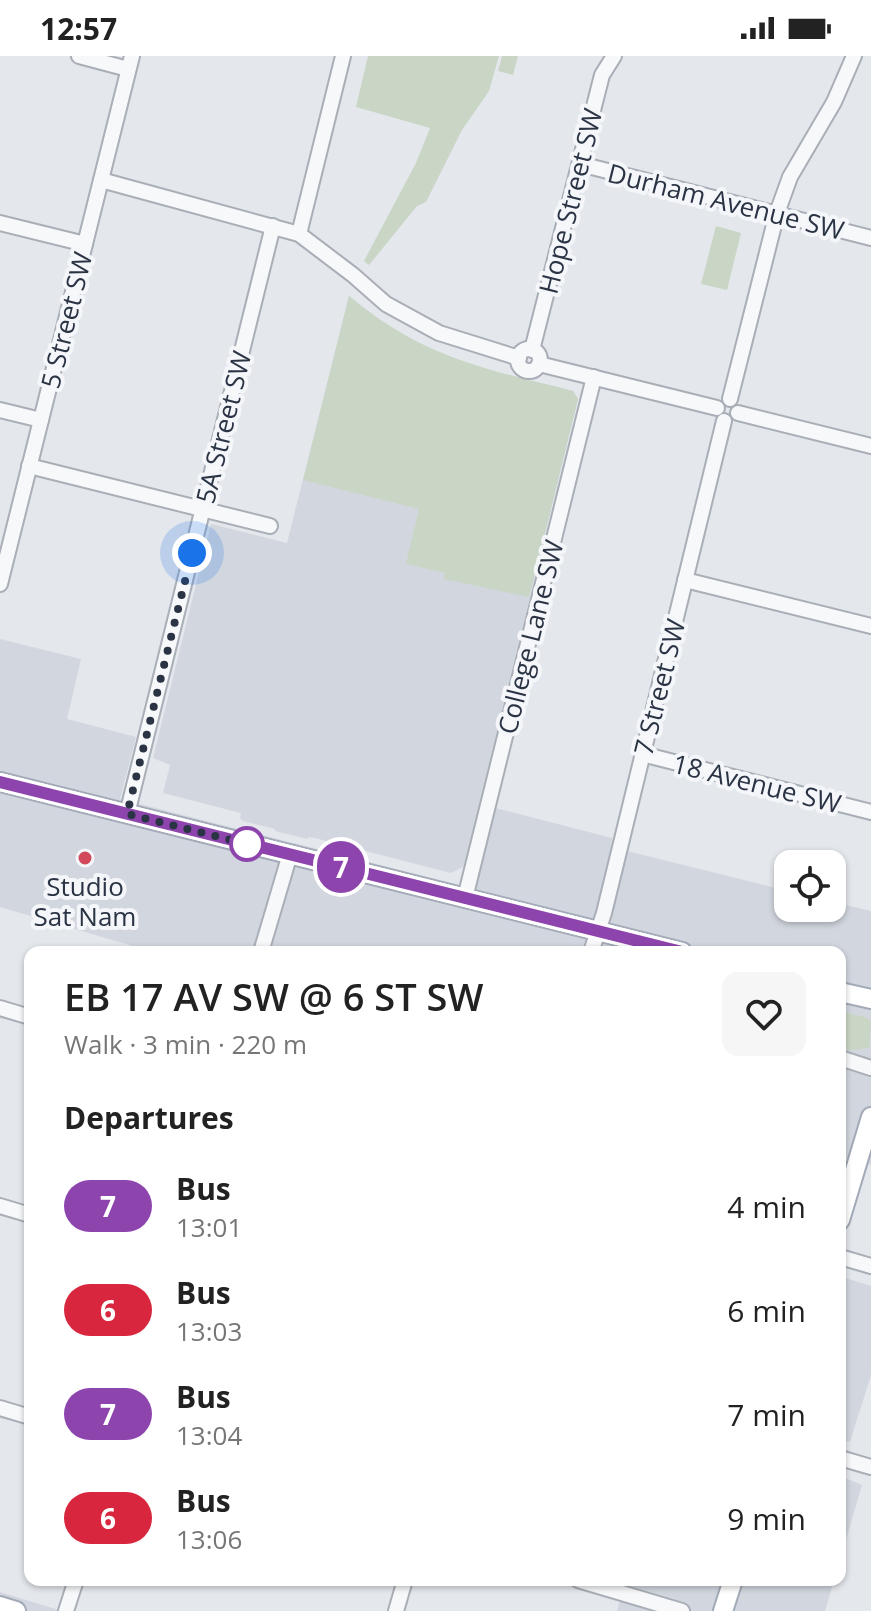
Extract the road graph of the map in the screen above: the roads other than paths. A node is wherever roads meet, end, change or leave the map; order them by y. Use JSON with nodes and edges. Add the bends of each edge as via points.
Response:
{"nodes":[{"id":1,"x":79,"y":56,"type":"edge"},
{"id":2,"x":343,"y":56,"type":"edge"},
{"id":3,"x":614,"y":56,"type":"edge"},
{"id":4,"x":854,"y":56,"type":"edge"},
{"id":5,"x":130,"y":62,"type":"edge"},
{"id":6,"x":580,"y":164,"type":"junction"},
{"id":7,"x":101,"y":180,"type":"junction"},
{"id":8,"x":777,"y":213,"type":"junction"},
{"id":9,"x":0,"y":223,"type":"edge"},
{"id":10,"x":273,"y":226,"type":"junction"},
{"id":11,"x":299,"y":234,"type":"junction"},
{"id":12,"x":871,"y":238,"type":"edge"},
{"id":13,"x":85,"y":244,"type":"junction"},
{"id":14,"x":525,"y":354,"type":"junction"},
{"id":15,"x":594,"y":377,"type":"junction"},
{"id":16,"x":0,"y":410,"type":"edge"},
{"id":17,"x":727,"y":410,"type":"junction"},
{"id":18,"x":41,"y":420,"type":"junction"},
{"id":19,"x":871,"y":446,"type":"edge"},
{"id":20,"x":29,"y":466,"type":"junction"},
{"id":21,"x":203,"y":510,"type":"junction"},
{"id":22,"x":270,"y":526,"type":"dead end"},
{"id":23,"x":685,"y":580,"type":"junction"},
{"id":24,"x":0,"y":584,"type":"edge"},
{"id":25,"x":871,"y":626,"type":"edge"},
{"id":26,"x":642,"y":754,"type":"junction"},
{"id":27,"x":0,"y":782,"type":"edge"},
{"id":28,"x":871,"y":812,"type":"edge"},
{"id":29,"x":127,"y":814,"type":"junction"},
{"id":30,"x":290,"y":854,"type":"junction"},
{"id":31,"x":465,"y":898,"type":"junction"},
{"id":32,"x":598,"y":931,"type":"junction"},
{"id":33,"x":263,"y":946,"type":"edge"},
{"id":34,"x":593,"y":946,"type":"edge"},
{"id":35,"x":658,"y":946,"type":"edge"},
{"id":36,"x":846,"y":993,"type":"edge"},
{"id":37,"x":871,"y":999,"type":"edge"},
{"id":38,"x":0,"y":1008,"type":"edge"},
{"id":39,"x":24,"y":1015,"type":"edge"},
{"id":40,"x":846,"y":1060,"type":"edge"},
{"id":41,"x":871,"y":1068,"type":"edge"},
{"id":42,"x":871,"y":1117,"type":"edge"},
{"id":43,"x":846,"y":1200,"type":"edge"},
{"id":44,"x":0,"y":1206,"type":"edge"},
{"id":45,"x":24,"y":1213,"type":"edge"},
{"id":46,"x":846,"y":1259,"type":"edge"},
{"id":47,"x":871,"y":1266,"type":"edge"},
{"id":48,"x":0,"y":1408,"type":"edge"},
{"id":49,"x":24,"y":1415,"type":"edge"},
{"id":50,"x":846,"y":1460,"type":"edge"},
{"id":51,"x":871,"y":1467,"type":"edge"},
{"id":52,"x":74,"y":1586,"type":"edge"},
{"id":53,"x":403,"y":1586,"type":"edge"},
{"id":54,"x":598,"y":1586,"type":"edge"},
{"id":55,"x":731,"y":1586,"type":"edge"},
{"id":56,"x":0,"y":1606,"type":"edge"},
{"id":57,"x":16,"y":1611,"type":"edge"},
{"id":58,"x":66,"y":1611,"type":"edge"},
{"id":59,"x":396,"y":1611,"type":"edge"},
{"id":60,"x":682,"y":1611,"type":"edge"},
{"id":61,"x":723,"y":1611,"type":"edge"}],
"edges":[{"from":1,"to":5,"type":"street"},
{"from":2,"to":11,"type":"street"},
{"from":3,"to":6,"type":"street","name":"Hope Street SW","via":[[602,75]]},
{"from":4,"to":8,"type":"street","name":"7 Street SW","via":[[839,93],[790,177]]},
{"from":5,"to":7,"type":"street","name":"5 Street SW"},
{"from":6,"to":8,"type":"street","name":"Durham Avenue SW"},
{"from":6,"to":14,"type":"street","name":"Hope Street SW"},
{"from":7,"to":10,"type":"street"},
{"from":7,"to":13,"type":"street","name":"5 Street SW"},
{"from":8,"to":12,"type":"street","name":"Durham Avenue SW"},
{"from":8,"to":17,"type":"street","name":"7 Street SW"},
{"from":9,"to":13,"type":"street"},
{"from":10,"to":11,"type":"street"},
{"from":10,"to":21,"type":"street","name":"5A Street SW"},
{"from":11,"to":14,"type":"street","via":[[386,304],[439,333]]},
{"from":13,"to":18,"type":"street","name":"5 Street SW"},
{"from":14,"to":15,"type":"street","via":[[539,355],[539,364]]},
{"from":15,"to":17,"type":"street"},
{"from":15,"to":31,"type":"street","name":"College Lane SW"},
{"from":16,"to":18,"type":"street"},
{"from":17,"to":19,"type":"street"},
{"from":17,"to":23,"type":"street","name":"7 Street SW"},
{"from":18,"to":20,"type":"street","name":"5 Street SW"},
{"from":20,"to":21,"type":"street"},
{"from":20,"to":24,"type":"street","name":"5 Street SW"},
{"from":21,"to":22,"type":"street"},
{"from":21,"to":29,"type":"street","name":"5A Street SW"},
{"from":23,"to":25,"type":"street"},
{"from":23,"to":26,"type":"street","name":"7 Street SW"},
{"from":26,"to":28,"type":"street","name":"18 Avenue SW"},
{"from":26,"to":32,"type":"street","name":"7 Street SW"},
{"from":27,"to":29,"type":"main road"},
{"from":29,"to":30,"type":"main road"},
{"from":30,"to":31,"type":"main road"},
{"from":30,"to":33,"type":"street"},
{"from":31,"to":32,"type":"main road"},
{"from":32,"to":34,"type":"street","name":"7 Street SW"},
{"from":32,"to":35,"type":"main road"},
{"from":36,"to":37,"type":"main road"},
{"from":38,"to":39,"type":"street"},
{"from":40,"to":41,"type":"street"},
{"from":42,"to":43,"type":"main road"},
{"from":44,"to":45,"type":"street"},
{"from":46,"to":47,"type":"street"},
{"from":48,"to":49,"type":"street"},
{"from":50,"to":51,"type":"street"},
{"from":52,"to":58,"type":"street"},
{"from":53,"to":59,"type":"street"},
{"from":54,"to":60,"type":"street"},
{"from":55,"to":61,"type":"main road"},
{"from":56,"to":57,"type":"main road"}]}
